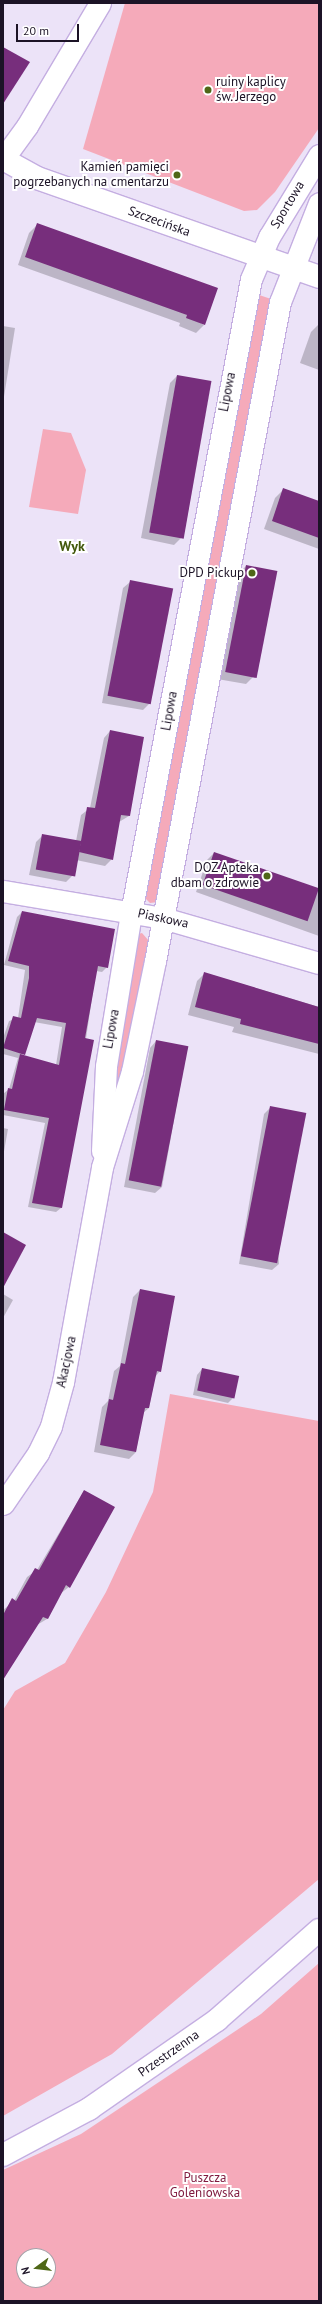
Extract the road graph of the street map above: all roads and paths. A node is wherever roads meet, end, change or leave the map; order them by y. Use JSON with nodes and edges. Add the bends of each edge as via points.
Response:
{"nodes":[{"id":1,"x":100,"y":3,"type":"edge"},
{"id":2,"x":319,"y":155,"type":"edge"},
{"id":3,"x":3,"y":159,"type":"edge"},
{"id":4,"x":319,"y":203,"type":"edge"},
{"id":5,"x":259,"y":257,"type":"junction"},
{"id":6,"x":293,"y":268,"type":"junction"},
{"id":7,"x":319,"y":277,"type":"edge"},
{"id":8,"x":3,"y":891,"type":"edge"},
{"id":9,"x":131,"y":912,"type":"junction"},
{"id":10,"x":163,"y":918,"type":"junction"},
{"id":11,"x":319,"y":963,"type":"edge"},
{"id":12,"x":102,"y":1167,"type":"junction"},
{"id":13,"x":96,"y":1207,"type":"joint"},
{"id":14,"x":3,"y":1504,"type":"edge"},
{"id":15,"x":319,"y":1930,"type":"edge"},
{"id":16,"x":3,"y":2155,"type":"edge"}],
"edges":[{"from":1,"to":3,"type":"street","via":[[27,126]]},
{"from":2,"to":5,"type":"street","name":"Sportowa"},
{"from":3,"to":5,"type":"street","name":"Szczecińska","via":[[37,178]]},
{"from":4,"to":6,"type":"street","name":"Sportowa"},
{"from":5,"to":6,"type":"street","name":"Szczecińska"},
{"from":5,"to":9,"type":"street","name":"Lipowa","via":[[233,365]]},
{"from":6,"to":7,"type":"street","name":"Szczecińska"},
{"from":6,"to":10,"type":"street","name":"Lipowa","via":[[280,302]]},
{"from":8,"to":9,"type":"street","name":"Piaskowa"},
{"from":9,"to":10,"type":"street","name":"Piaskowa"},
{"from":9,"to":12,"type":"street","name":"Lipowa","via":[[106,1066]]},
{"from":10,"to":11,"type":"street","name":"Piaskowa"},
{"from":10,"to":12,"type":"street","name":"Lipowa","via":[[132,1071]]},
{"from":12,"to":13,"type":"street","name":"Lipowa"},
{"from":13,"to":14,"type":"street","name":"Akacjowa","via":[[63,1382],[50,1426],[26,1473]]},
{"from":15,"to":16,"type":"street","name":"Przestrzenna","via":[[217,2020],[89,2109]]}]}
